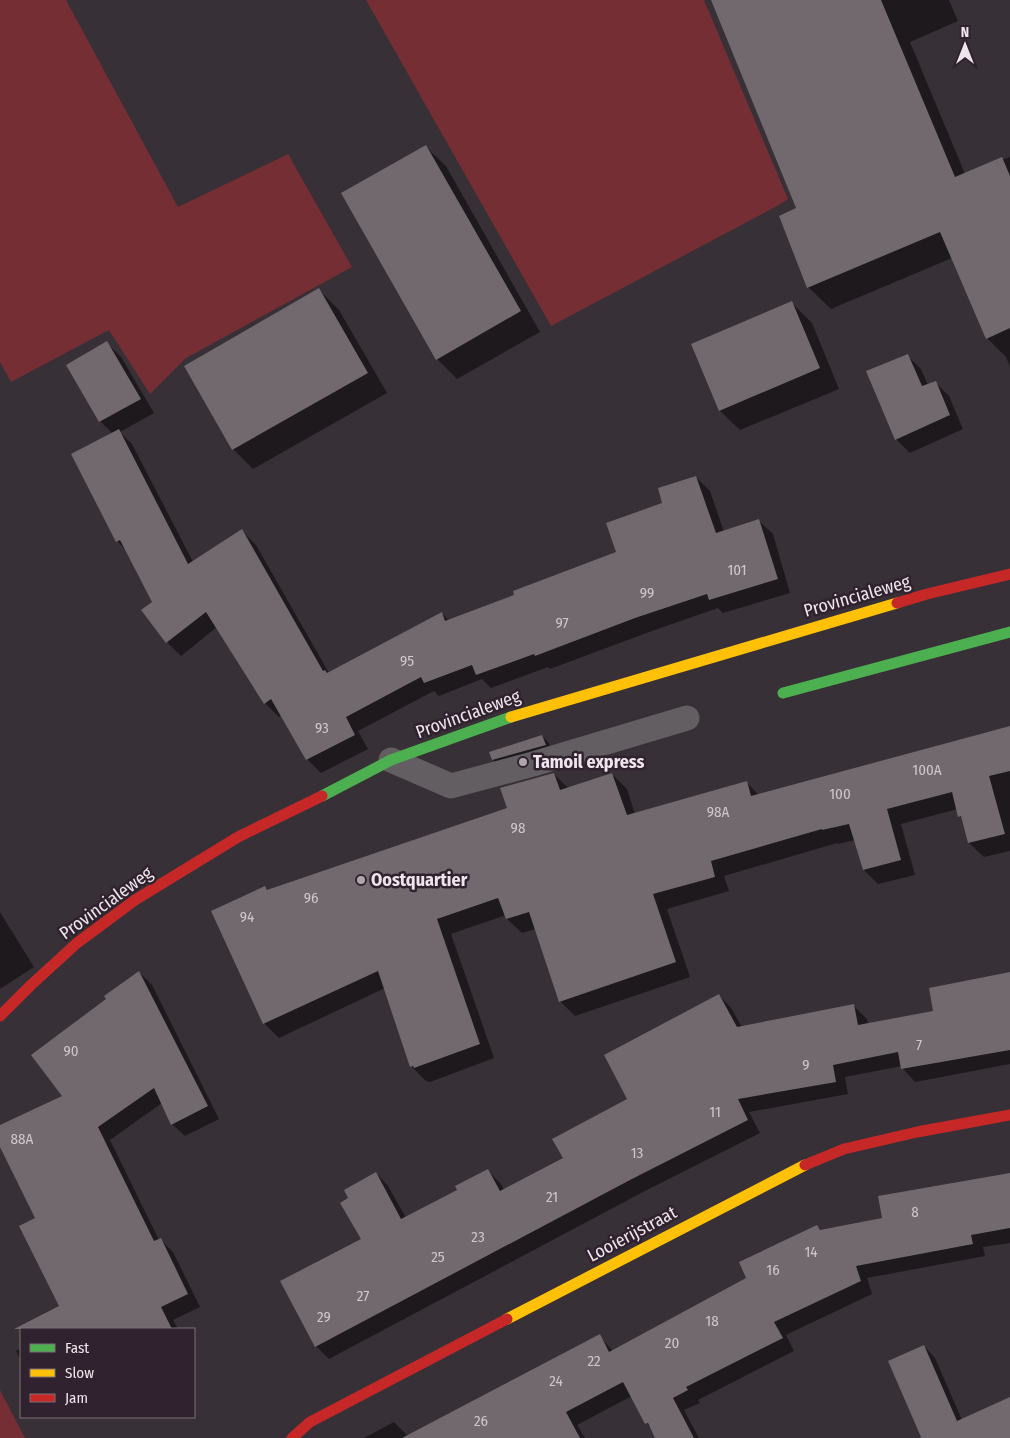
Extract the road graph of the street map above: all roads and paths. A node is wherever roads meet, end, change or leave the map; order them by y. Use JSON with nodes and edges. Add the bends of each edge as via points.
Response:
{"nodes":[{"id":1,"x":1010,"y":574,"type":"edge"},
{"id":2,"x":1010,"y":632,"type":"edge"},
{"id":3,"x":783,"y":693,"type":"dead end"},
{"id":4,"x":687,"y":718,"type":"dead end"},
{"id":5,"x":391,"y":760,"type":"junction"},
{"id":6,"x":0,"y":1016,"type":"edge"},
{"id":7,"x":1010,"y":1116,"type":"edge"},
{"id":8,"x":292,"y":1438,"type":"edge"}],
"edges":[{"from":1,"to":5,"type":"street","name":"Provincialeweg","via":[[927,594],[524,712]]},
{"from":2,"to":3,"type":"street"},
{"from":4,"to":5,"type":"lane","via":[[450,786]]},
{"from":5,"to":6,"type":"street","name":"Provincialeweg","via":[[238,837],[135,900],[77,943]]},
{"from":7,"to":8,"type":"street","name":"Looierijstraat","via":[[844,1149],[799,1167],[310,1422]]}]}
